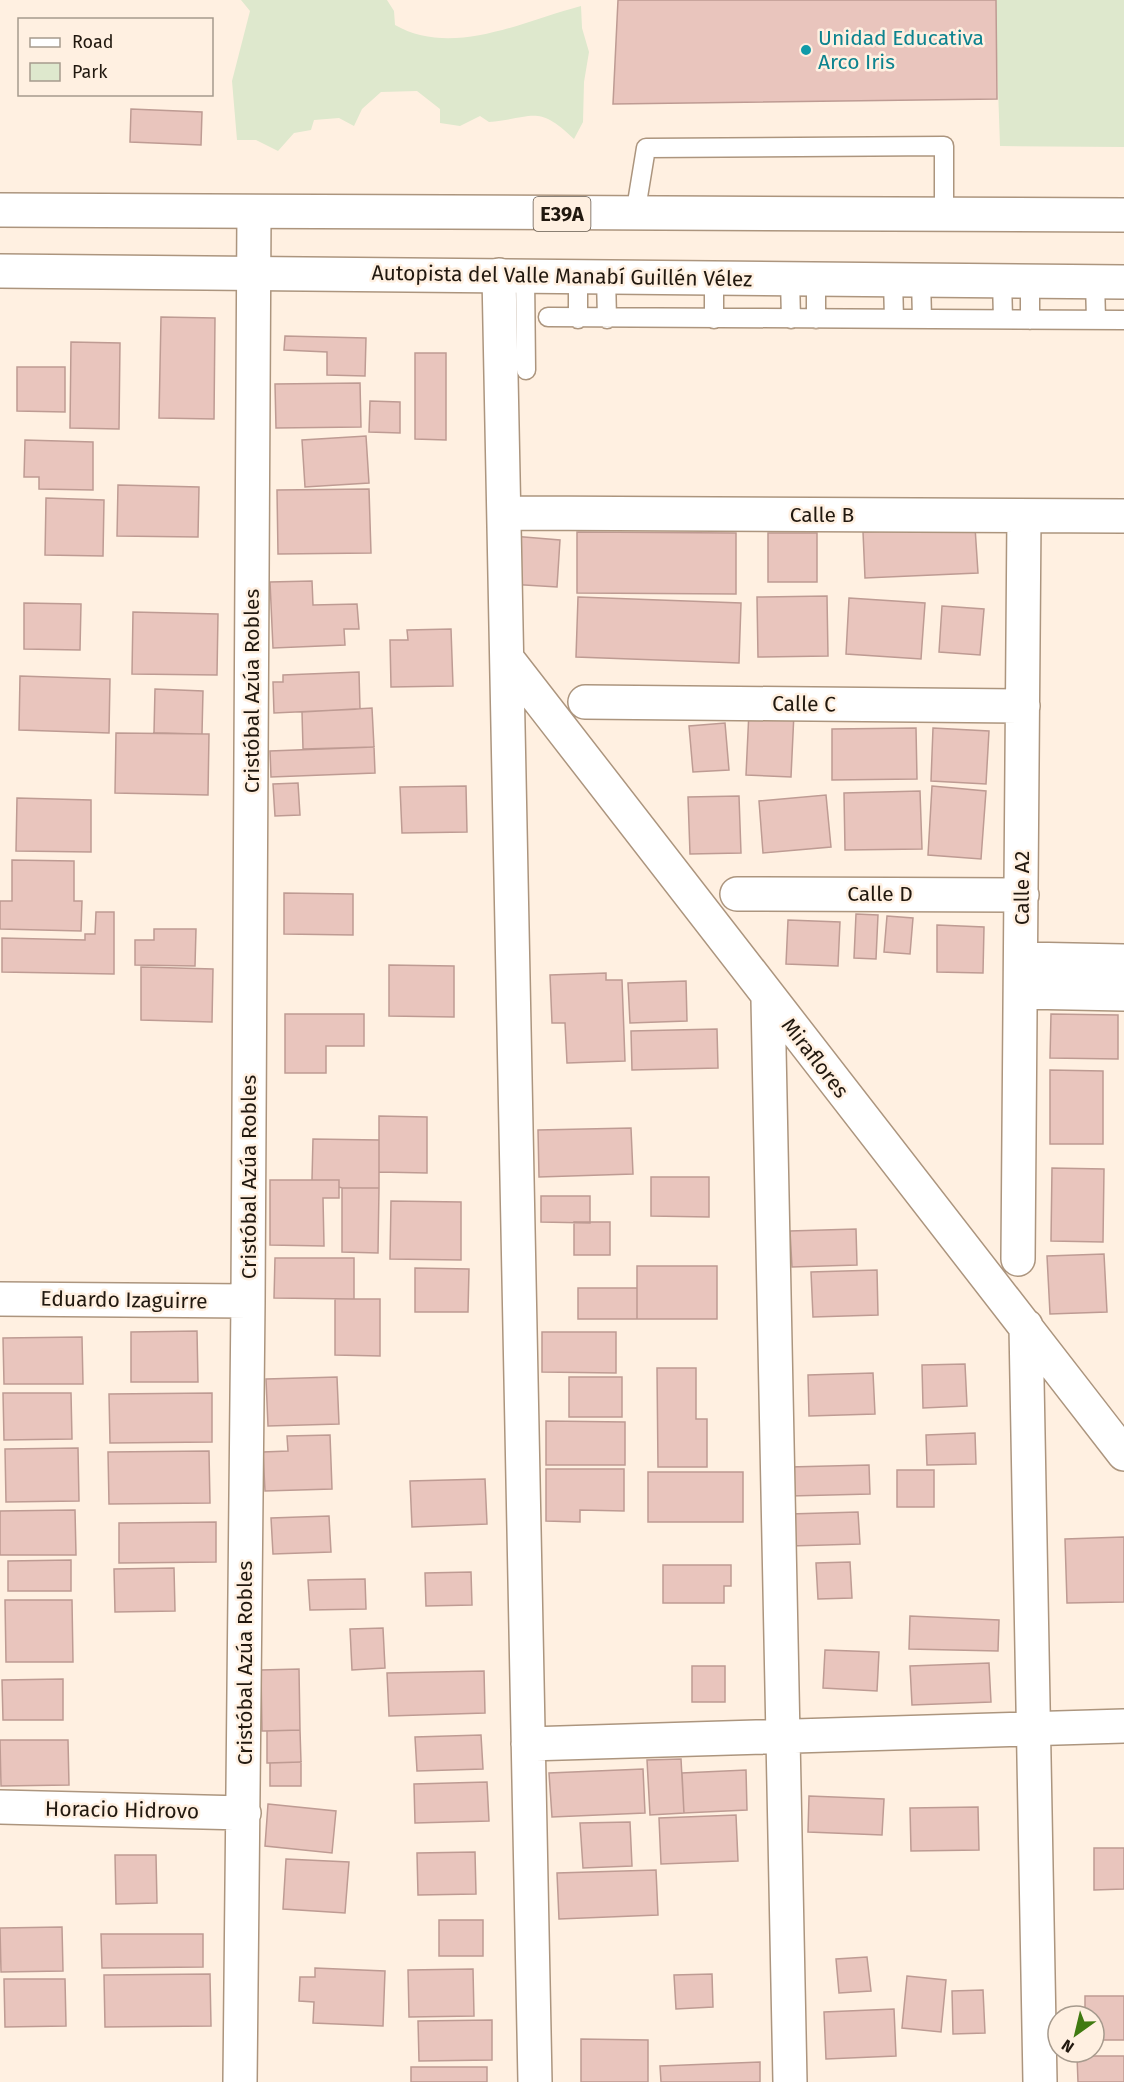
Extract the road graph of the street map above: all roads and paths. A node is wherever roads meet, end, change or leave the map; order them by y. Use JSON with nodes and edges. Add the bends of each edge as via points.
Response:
{"nodes":[{"id":1,"x":0,"y":210,"type":"edge"},
{"id":2,"x":254,"y":212,"type":"junction"},
{"id":3,"x":944,"y":214,"type":"junction"},
{"id":4,"x":635,"y":215,"type":"junction"},
{"id":5,"x":1124,"y":215,"type":"edge"},
{"id":6,"x":0,"y":271,"type":"edge"},
{"id":7,"x":254,"y":272,"type":"junction"},
{"id":8,"x":512,"y":275,"type":"junction"},
{"id":9,"x":592,"y":276,"type":"junction"},
{"id":10,"x":714,"y":278,"type":"junction"},
{"id":11,"x":803,"y":279,"type":"junction"},
{"id":12,"x":907,"y":279,"type":"junction"},
{"id":13,"x":1016,"y":281,"type":"junction"},
{"id":14,"x":1110,"y":282,"type":"edge"},
{"id":15,"x":548,"y":317,"type":"dead end"},
{"id":16,"x":578,"y":319,"type":"junction"},
{"id":17,"x":607,"y":319,"type":"junction"},
{"id":18,"x":714,"y":319,"type":"junction"},
{"id":19,"x":791,"y":319,"type":"junction"},
{"id":20,"x":816,"y":319,"type":"junction"},
{"id":21,"x":922,"y":319,"type":"junction"},
{"id":22,"x":1003,"y":319,"type":"junction"},
{"id":23,"x":1096,"y":319,"type":"junction"},
{"id":24,"x":894,"y":320,"type":"junction"},
{"id":25,"x":1030,"y":320,"type":"junction"},
{"id":26,"x":1124,"y":320,"type":"edge"},
{"id":27,"x":526,"y":370,"type":"dead end"},
{"id":28,"x":519,"y":513,"type":"dead end"},
{"id":29,"x":1024,"y":516,"type":"junction"},
{"id":30,"x":1124,"y":516,"type":"edge"},
{"id":31,"x":509,"y":661,"type":"junction"},
{"id":32,"x":585,"y":702,"type":"dead end"},
{"id":33,"x":1023,"y":706,"type":"junction"},
{"id":34,"x":737,"y":894,"type":"dead end"},
{"id":35,"x":1022,"y":895,"type":"junction"},
{"id":36,"x":1022,"y":959,"type":"junction"},
{"id":37,"x":1124,"y":961,"type":"edge"},
{"id":38,"x":1022,"y":992,"type":"junction"},
{"id":39,"x":1124,"y":994,"type":"edge"},
{"id":40,"x":768,"y":999,"type":"junction"},
{"id":41,"x":1018,"y":1259,"type":"dead end"},
{"id":42,"x":0,"y":1299,"type":"edge"},
{"id":43,"x":248,"y":1301,"type":"junction"},
{"id":44,"x":1026,"y":1326,"type":"junction"},
{"id":45,"x":1124,"y":1454,"type":"edge"},
{"id":46,"x":1124,"y":1726,"type":"edge"},
{"id":47,"x":1032,"y":1730,"type":"junction"},
{"id":48,"x":784,"y":1736,"type":"junction"},
{"id":49,"x":528,"y":1744,"type":"junction"},
{"id":50,"x":0,"y":1807,"type":"edge"},
{"id":51,"x":244,"y":1813,"type":"junction"},
{"id":52,"x":240,"y":2082,"type":"edge"},
{"id":53,"x":535,"y":2082,"type":"edge"},
{"id":54,"x":790,"y":2082,"type":"edge"},
{"id":55,"x":1040,"y":2082,"type":"edge"}],
"edges":[{"from":1,"to":2,"type":"street","number":"E39A"},
{"from":2,"to":4,"type":"street","number":"E39A"},
{"from":2,"to":7,"type":"street","name":"Cristóbal Azúa Robles"},
{"from":3,"to":4,"type":"street","number":"E39A"},
{"from":3,"to":4,"type":"lane","via":[[944,146],[932,146],[646,148]]},
{"from":3,"to":5,"type":"street","number":"E39A"},
{"from":6,"to":7,"type":"street","name":"Autopista del Valle Manabí Guillén Vélez"},
{"from":7,"to":8,"type":"street","name":"Autopista del Valle Manabí Guillén Vélez"},
{"from":7,"to":43,"type":"street","name":"Cristóbal Azúa Robles"},
{"from":8,"to":9,"type":"street","name":"Autopista del Valle Manabí Guillén Vélez"},
{"from":8,"to":27,"type":"lane"},
{"from":8,"to":31,"type":"street"},
{"from":9,"to":10,"type":"street","name":"Autopista del Valle Manabí Guillén Vélez"},
{"from":9,"to":16,"type":"lane"},
{"from":9,"to":17,"type":"lane"},
{"from":10,"to":11,"type":"street","name":"Autopista del Valle Manabí Guillén Vélez"},
{"from":10,"to":18,"type":"lane"},
{"from":11,"to":12,"type":"street","name":"Autopista del Valle Manabí Guillén Vélez"},
{"from":11,"to":19,"type":"lane"},
{"from":11,"to":20,"type":"lane"},
{"from":12,"to":13,"type":"street","name":"Autopista del Valle Manabí Guillén Vélez"},
{"from":12,"to":21,"type":"lane"},
{"from":12,"to":24,"type":"lane"},
{"from":13,"to":14,"type":"street","name":"Autopista del Valle Manabí Guillén Vélez"},
{"from":13,"to":22,"type":"lane"},
{"from":13,"to":25,"type":"lane"},
{"from":14,"to":23,"type":"lane"},
{"from":15,"to":16,"type":"lane"},
{"from":16,"to":17,"type":"lane"},
{"from":17,"to":18,"type":"lane"},
{"from":18,"to":19,"type":"lane"},
{"from":19,"to":20,"type":"lane"},
{"from":20,"to":24,"type":"lane"},
{"from":21,"to":22,"type":"lane"},
{"from":21,"to":24,"type":"lane"},
{"from":22,"to":25,"type":"lane"},
{"from":23,"to":25,"type":"lane"},
{"from":23,"to":26,"type":"lane"},
{"from":28,"to":29,"type":"street","name":"Calle B"},
{"from":29,"to":30,"type":"street","name":"Calle B"},
{"from":29,"to":33,"type":"street","name":"Calle A2"},
{"from":31,"to":40,"type":"street","name":"Miraflores"},
{"from":31,"to":49,"type":"street"},
{"from":32,"to":33,"type":"street","name":"Calle C"},
{"from":33,"to":35,"type":"street","name":"Calle A2"},
{"from":34,"to":35,"type":"street","name":"Calle D"},
{"from":35,"to":36,"type":"street","name":"Calle A2"},
{"from":36,"to":37,"type":"street"},
{"from":36,"to":38,"type":"street","name":"Calle A2"},
{"from":38,"to":39,"type":"street"},
{"from":38,"to":41,"type":"street","name":"Calle A2"},
{"from":40,"to":44,"type":"street","name":"Miraflores"},
{"from":40,"to":48,"type":"street"},
{"from":42,"to":43,"type":"street","name":"Eduardo Izaguirre"},
{"from":43,"to":51,"type":"street","name":"Cristóbal Azúa Robles"},
{"from":44,"to":45,"type":"street","name":"Miraflores"},
{"from":44,"to":47,"type":"street"},
{"from":46,"to":47,"type":"street"},
{"from":47,"to":48,"type":"street"},
{"from":47,"to":55,"type":"street"},
{"from":48,"to":49,"type":"street"},
{"from":48,"to":54,"type":"street"},
{"from":49,"to":53,"type":"street"},
{"from":50,"to":51,"type":"street","name":"Horacio Hidrovo"},
{"from":51,"to":52,"type":"street","name":"Cristóbal Azúa Robles"}]}
